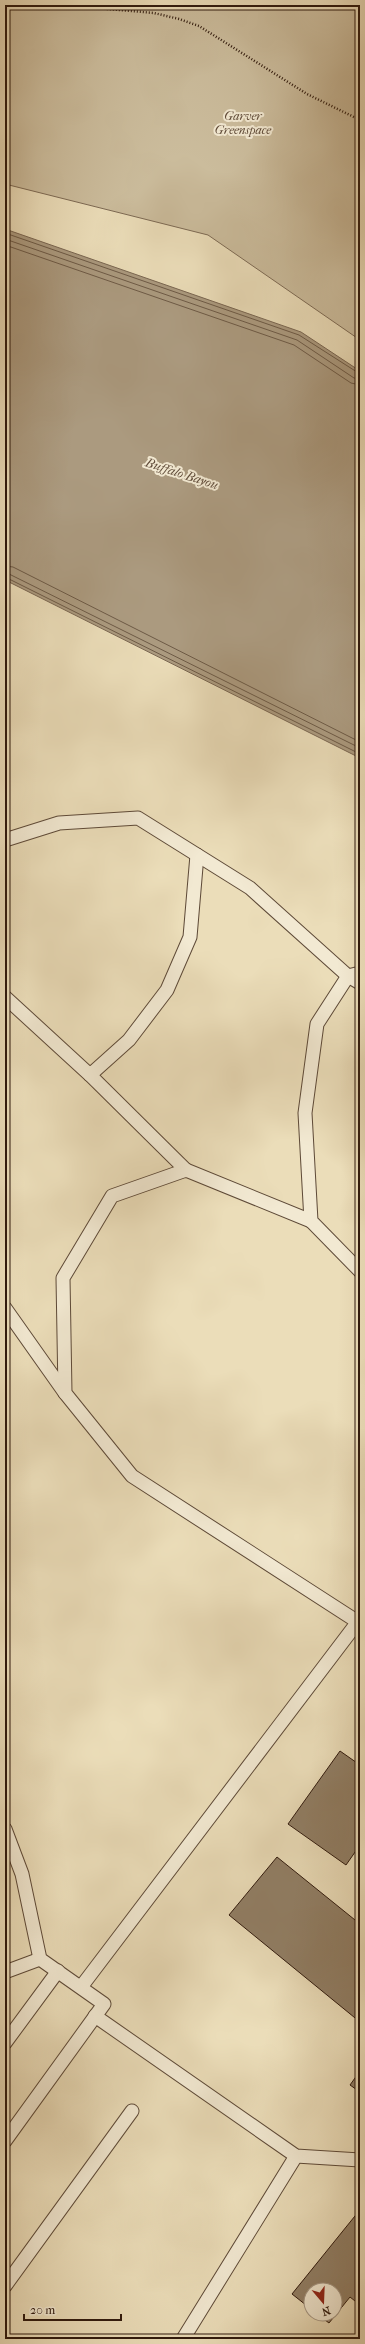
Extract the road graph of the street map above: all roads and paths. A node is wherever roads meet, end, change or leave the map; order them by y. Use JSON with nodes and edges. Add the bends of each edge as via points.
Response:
{"nodes":[{"id":1,"x":5,"y":6,"type":"edge"},
{"id":2,"x":360,"y":120,"type":"edge"},
{"id":3,"x":5,"y":840,"type":"edge"},
{"id":4,"x":196,"y":855,"type":"junction"},
{"id":5,"x":354,"y":975,"type":"edge"},
{"id":6,"x":360,"y":983,"type":"edge"},
{"id":7,"x":5,"y":997,"type":"edge"},
{"id":8,"x":90,"y":1075,"type":"junction"},
{"id":9,"x":186,"y":1170,"type":"junction"},
{"id":10,"x":311,"y":1221,"type":"junction"},
{"id":11,"x":360,"y":1271,"type":"edge"},
{"id":12,"x":5,"y":1308,"type":"edge"},
{"id":13,"x":65,"y":1393,"type":"junction"},
{"id":14,"x":359,"y":1620,"type":"edge"},
{"id":15,"x":5,"y":1829,"type":"edge"},
{"id":16,"x":40,"y":1959,"type":"junction"},
{"id":17,"x":58,"y":1971,"type":"junction"},
{"id":18,"x":5,"y":1972,"type":"edge"},
{"id":19,"x":81,"y":1986,"type":"junction"},
{"id":20,"x":95,"y":2016,"type":"junction"},
{"id":21,"x":5,"y":2043,"type":"edge"},
{"id":22,"x":132,"y":2111,"type":"dead end"},
{"id":23,"x":5,"y":2141,"type":"edge"},
{"id":24,"x":296,"y":2156,"type":"junction"},
{"id":25,"x":360,"y":2160,"type":"edge"},
{"id":26,"x":5,"y":2286,"type":"edge"},
{"id":27,"x":183,"y":2339,"type":"edge"}],
"edges":[{"from":1,"to":2,"type":"path","via":[[96,8],[154,13],[179,19],[199,26],[307,94]]},
{"from":3,"to":4,"type":"lane","via":[[59,823],[138,818]]},
{"from":4,"to":5,"type":"lane","via":[[250,888]]},
{"from":4,"to":8,"type":"lane","via":[[190,937],[167,990],[128,1040]]},
{"from":5,"to":6,"type":"lane"},
{"from":5,"to":10,"type":"lane","via":[[317,1024],[305,1113]]},
{"from":7,"to":8,"type":"lane"},
{"from":8,"to":9,"type":"lane"},
{"from":9,"to":10,"type":"lane"},
{"from":9,"to":13,"type":"lane","via":[[112,1196],[63,1278]]},
{"from":10,"to":11,"type":"lane"},
{"from":12,"to":13,"type":"lane"},
{"from":13,"to":14,"type":"lane","via":[[132,1476]]},
{"from":14,"to":19,"type":"lane"},
{"from":15,"to":16,"type":"lane","via":[[22,1874]]},
{"from":16,"to":17,"type":"lane"},
{"from":16,"to":18,"type":"lane"},
{"from":17,"to":19,"type":"lane"},
{"from":17,"to":21,"type":"lane"},
{"from":19,"to":20,"type":"lane","via":[[104,2004]]},
{"from":20,"to":23,"type":"lane"},
{"from":20,"to":24,"type":"lane"},
{"from":22,"to":26,"type":"lane"},
{"from":24,"to":25,"type":"lane"},
{"from":24,"to":27,"type":"lane"}]}
